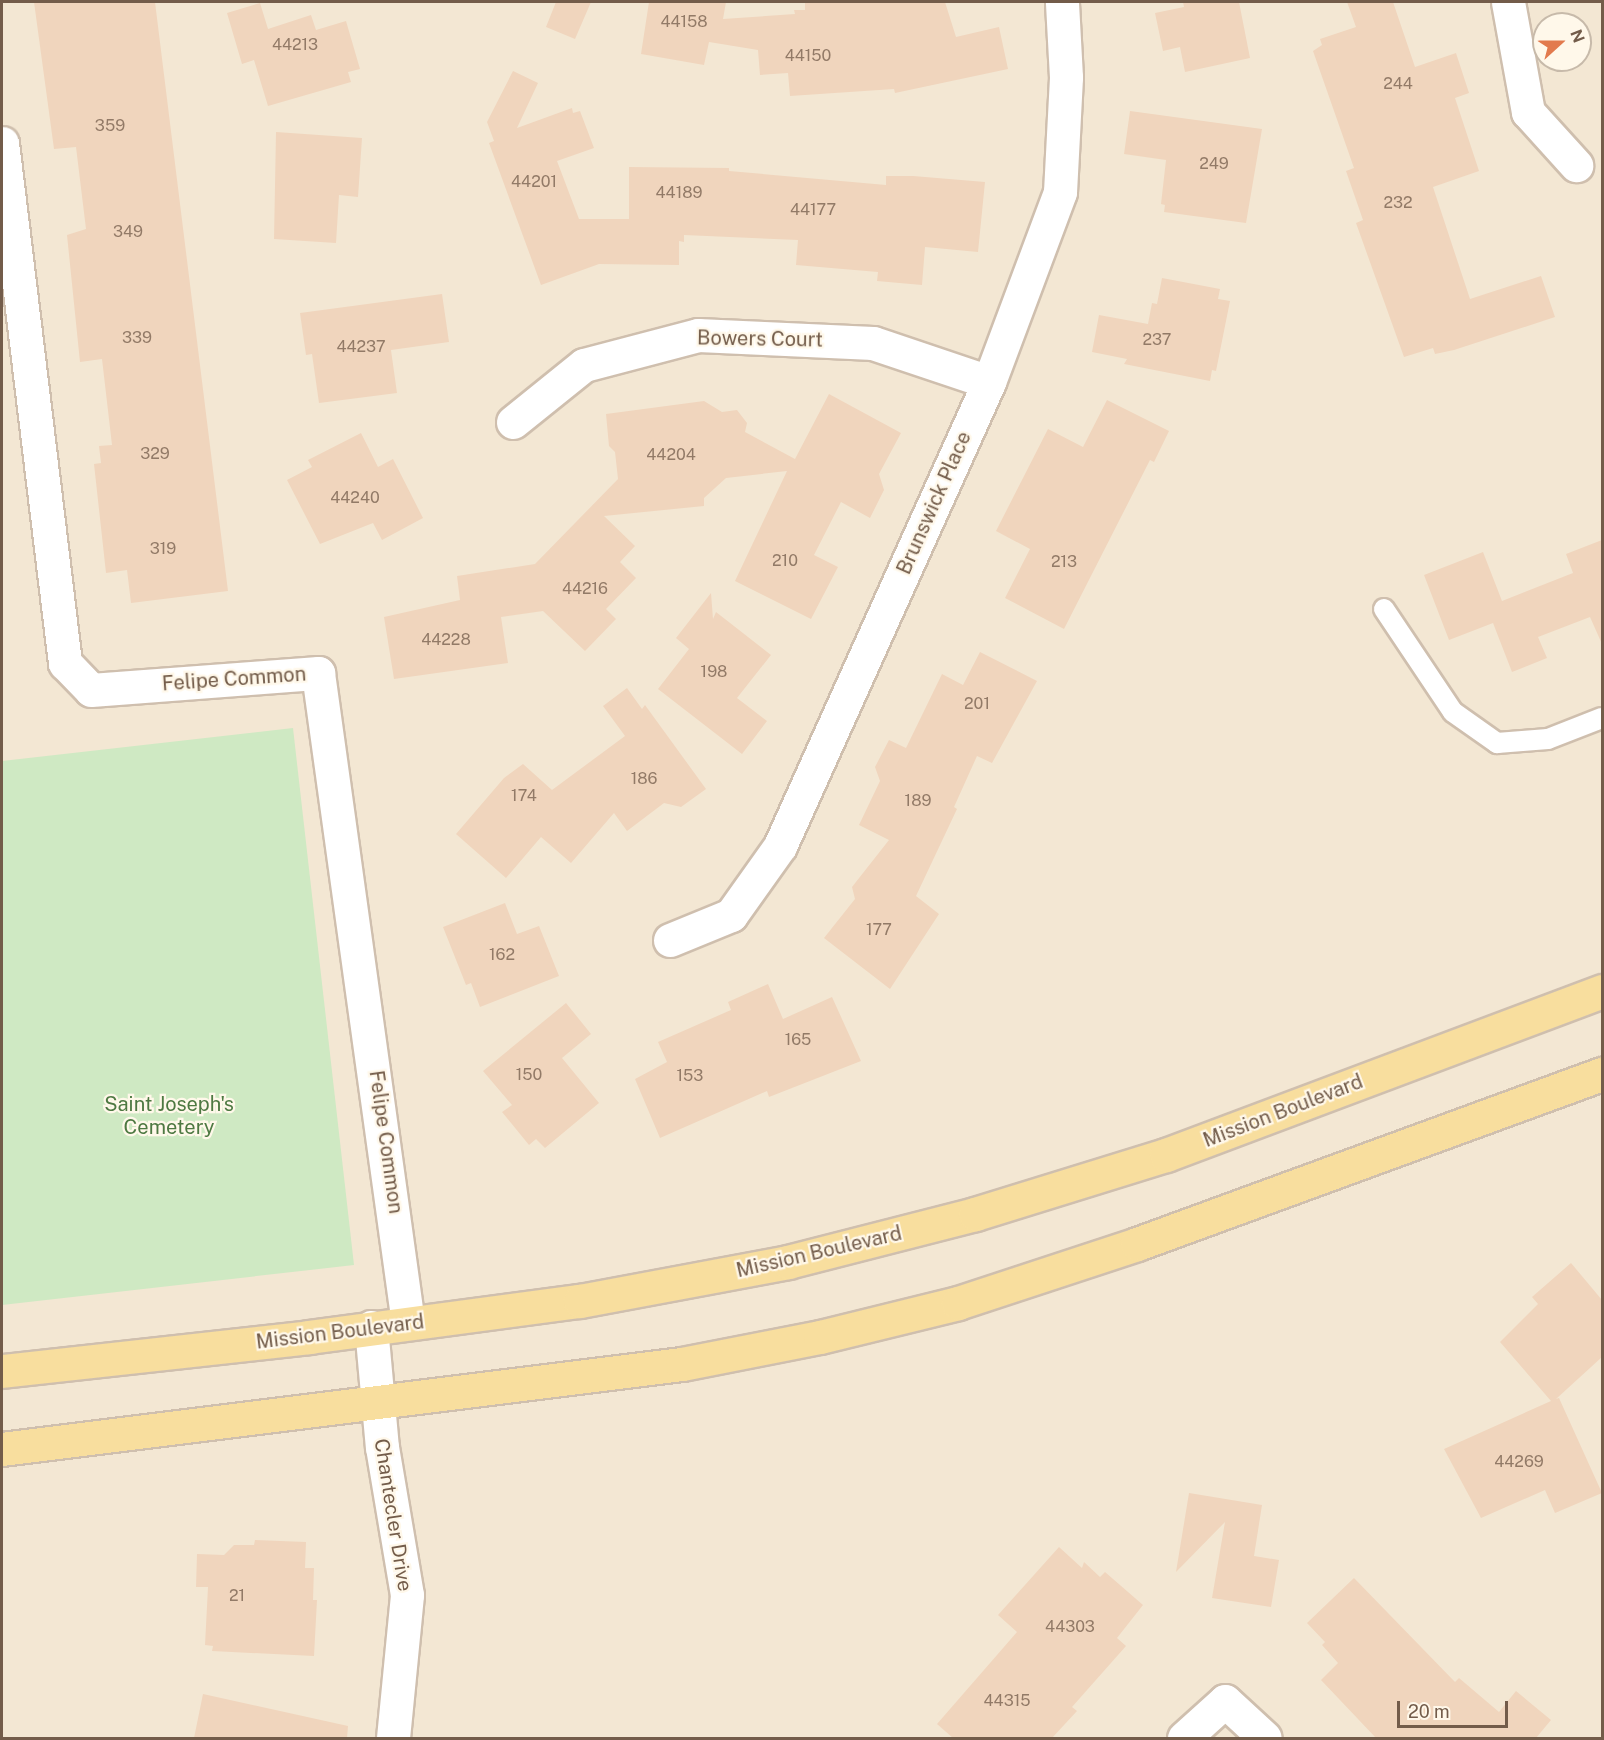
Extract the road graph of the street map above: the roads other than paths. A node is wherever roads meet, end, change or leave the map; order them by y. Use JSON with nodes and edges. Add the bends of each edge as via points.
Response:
{"nodes":[{"id":1,"x":1062,"y":2,"type":"edge"},
{"id":2,"x":1509,"y":2,"type":"edge"},
{"id":3,"x":2,"y":142,"type":"edge"},
{"id":4,"x":1576,"y":165,"type":"dead end"},
{"id":5,"x":989,"y":382,"type":"junction"},
{"id":6,"x":513,"y":422,"type":"dead end"},
{"id":7,"x":1384,"y":609,"type":"dead end"},
{"id":8,"x":1602,"y":718,"type":"edge"},
{"id":9,"x":669,"y":940,"type":"dead end"},
{"id":10,"x":1602,"y":991,"type":"edge"},
{"id":11,"x":1602,"y":1074,"type":"edge"},
{"id":12,"x":408,"y":1323,"type":"junction"},
{"id":13,"x":371,"y":1328,"type":"junction"},
{"id":14,"x":2,"y":1371,"type":"edge"},
{"id":15,"x":377,"y":1401,"type":"junction"},
{"id":16,"x":2,"y":1449,"type":"edge"},
{"id":17,"x":393,"y":1738,"type":"edge"},
{"id":18,"x":1184,"y":1738,"type":"edge"},
{"id":19,"x":1265,"y":1738,"type":"edge"}],
"edges":[{"from":1,"to":5,"type":"street","name":"Brunswick Place","via":[[1066,77],[1060,192]]},
{"from":2,"to":4,"type":"street","via":[[1528,112]]},
{"from":3,"to":12,"type":"street","name":"Felipe Common","via":[[65,663],[91,690],[318,673]]},
{"from":5,"to":6,"type":"street","name":"Bowers Court","via":[[873,343],[698,334],[584,365]]},
{"from":5,"to":9,"type":"street","name":"Brunswick Place","via":[[780,846],[731,915]]},
{"from":7,"to":8,"type":"lane","via":[[1453,712],[1497,743],[1548,739]]},
{"from":10,"to":12,"type":"main road","name":"Mission Boulevard","via":[[1166,1155],[975,1214],[729,1273],[580,1301]]},
{"from":11,"to":15,"type":"main road","via":[[1137,1244],[958,1303],[682,1364]]},
{"from":12,"to":13,"type":"main road","name":"Mission Boulevard"},
{"from":13,"to":14,"type":"main road","name":"Mission Boulevard"},
{"from":13,"to":15,"type":"street","name":"Chantecler Drive"},
{"from":15,"to":16,"type":"main road"},
{"from":15,"to":17,"type":"street","name":"Chantecler Drive","via":[[407,1595]]},
{"from":18,"to":19,"type":"street","via":[[1225,1701]]}]}
